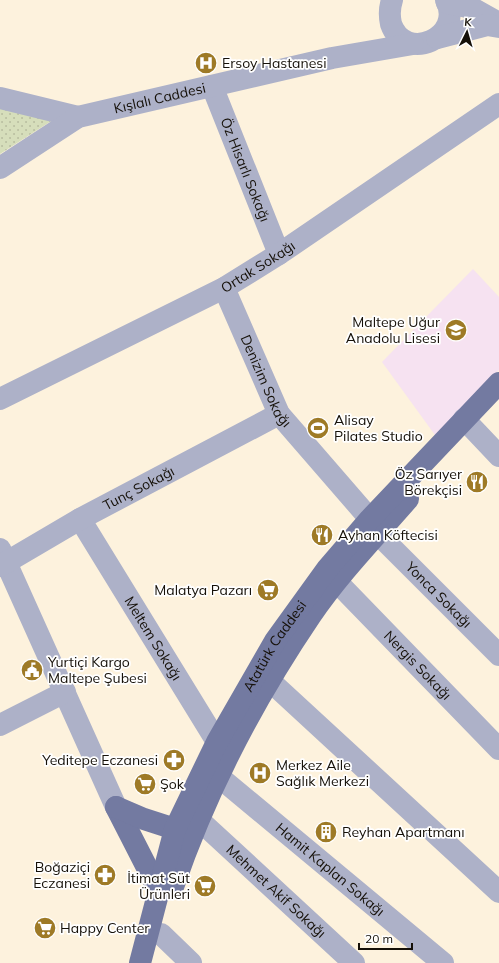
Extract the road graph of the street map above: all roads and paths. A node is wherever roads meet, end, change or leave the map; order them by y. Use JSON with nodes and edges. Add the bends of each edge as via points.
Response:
{"nodes":[{"id":1,"x":375,"y":0,"type":"edge"},
{"id":2,"x":447,"y":1,"type":"edge"},
{"id":3,"x":391,"y":13,"type":"edge"},
{"id":4,"x":499,"y":23,"type":"edge"},
{"id":5,"x":499,"y":27,"type":"edge"},
{"id":6,"x":437,"y":38,"type":"junction"},
{"id":7,"x":413,"y":44,"type":"junction"},
{"id":8,"x":332,"y":58,"type":"junction"},
{"id":9,"x":212,"y":86,"type":"junction"},
{"id":10,"x":0,"y":98,"type":"edge"},
{"id":11,"x":499,"y":104,"type":"edge"},
{"id":12,"x":78,"y":117,"type":"junction"},
{"id":13,"x":0,"y":168,"type":"edge"},
{"id":14,"x":279,"y":254,"type":"junction"},
{"id":15,"x":224,"y":288,"type":"junction"},
{"id":16,"x":499,"y":383,"type":"edge"},
{"id":17,"x":0,"y":399,"type":"edge"},
{"id":18,"x":499,"y":404,"type":"edge"},
{"id":19,"x":279,"y":414,"type":"junction"},
{"id":20,"x":469,"y":424,"type":"junction"},
{"id":21,"x":499,"y":456,"type":"edge"},
{"id":22,"x":80,"y":519,"type":"junction"},
{"id":23,"x":374,"y":527,"type":"junction"},
{"id":24,"x":2,"y":559,"type":"edge"},
{"id":25,"x":337,"y":582,"type":"junction"},
{"id":26,"x":499,"y":655,"type":"edge"},
{"id":27,"x":270,"y":681,"type":"junction"},
{"id":28,"x":65,"y":692,"type":"junction"},
{"id":29,"x":0,"y":725,"type":"edge"},
{"id":30,"x":223,"y":748,"type":"junction"},
{"id":31,"x":499,"y":749,"type":"edge"},
{"id":32,"x":218,"y":776,"type":"junction"},
{"id":33,"x":116,"y":807,"type":"junction"},
{"id":34,"x":199,"y":820,"type":"junction"},
{"id":35,"x":182,"y":835,"type":"junction"},
{"id":36,"x":169,"y":850,"type":"junction"},
{"id":37,"x":159,"y":891,"type":"junction"},
{"id":38,"x":499,"y":892,"type":"edge"},
{"id":39,"x":161,"y":934,"type":"junction"},
{"id":40,"x":140,"y":963,"type":"edge"},
{"id":41,"x":154,"y":963,"type":"edge"},
{"id":42,"x":191,"y":963,"type":"edge"},
{"id":43,"x":354,"y":963,"type":"edge"},
{"id":44,"x":443,"y":963,"type":"edge"}],
"edges":[{"from":1,"to":3,"type":"street"},
{"from":2,"to":4,"type":"street","via":[[472,8]]},
{"from":2,"to":6,"type":"street","via":[[450,14],[447,25]]},
{"from":3,"to":7,"type":"street","via":[[394,32]]},
{"from":3,"to":8,"type":"street","name":"Kışlalı Caddesi","via":[[381,33]]},
{"from":5,"to":6,"type":"street","name":"Kışlalı Caddesi","via":[[487,25]]},
{"from":6,"to":7,"type":"street","name":"Kışlalı Caddesi","via":[[430,42]]},
{"from":7,"to":8,"type":"street","name":"Kışlalı Caddesi"},
{"from":8,"to":9,"type":"street","name":"Kışlalı Caddesi"},
{"from":9,"to":12,"type":"street","name":"Kışlalı Caddesi"},
{"from":9,"to":14,"type":"street","name":"Öz Hisarlı Sokağı"},
{"from":10,"to":12,"type":"street"},
{"from":11,"to":14,"type":"street","name":"Ortak Sokağı"},
{"from":12,"to":13,"type":"street","name":"Kışlalı Caddesi"},
{"from":14,"to":15,"type":"street","name":"Ortak Sokağı"},
{"from":15,"to":17,"type":"street","name":"Ortak Sokağı"},
{"from":15,"to":19,"type":"street","name":"Denizim Sokağı"},
{"from":16,"to":20,"type":"main road","name":"Atatürk Caddesi"},
{"from":18,"to":20,"type":"main road","name":"Atatürk Caddesi"},
{"from":19,"to":22,"type":"street","name":"Tunç Sokağı"},
{"from":19,"to":23,"type":"street","name":"Denizim Sokağı"},
{"from":20,"to":21,"type":"street"},
{"from":20,"to":23,"type":"main road","name":"Atatürk Caddesi"},
{"from":22,"to":24,"type":"street","name":"Tunç Sokağı"},
{"from":22,"to":30,"type":"street","name":"Meltem Sokağı"},
{"from":23,"to":25,"type":"main road","name":"Atatürk Caddesi"},
{"from":23,"to":26,"type":"street","name":"Yonca Sokağı"},
{"from":23,"to":30,"type":"main road","name":"Atatürk Caddesi","via":[[327,569],[275,641]]},
{"from":24,"to":28,"type":"street"},
{"from":25,"to":27,"type":"main road","name":"Atatürk Caddesi","via":[[312,614]]},
{"from":25,"to":31,"type":"street","name":"Nergis Sokağı"},
{"from":27,"to":30,"type":"main road","name":"Atatürk Caddesi"},
{"from":27,"to":38,"type":"street"},
{"from":28,"to":29,"type":"street"},
{"from":28,"to":33,"type":"street"},
{"from":30,"to":32,"type":"main road","name":"Atatürk Caddesi"},
{"from":30,"to":35,"type":"main road","name":"Atatürk Caddesi"},
{"from":32,"to":34,"type":"main road","name":"Atatürk Caddesi"},
{"from":32,"to":44,"type":"street","name":"Hamit Kaplan Sokağı"},
{"from":33,"to":35,"type":"main road"},
{"from":33,"to":36,"type":"main road","via":[[138,837],[153,848]]},
{"from":33,"to":37,"type":"main road"},
{"from":34,"to":35,"type":"main road","name":"Atatürk Caddesi"},
{"from":34,"to":43,"type":"street","name":"Mehmet Akif Sokağı"},
{"from":35,"to":36,"type":"main road","name":"Atatürk Caddesi"},
{"from":35,"to":39,"type":"main road","name":"Atatürk Caddesi","via":[[172,893]]},
{"from":36,"to":37,"type":"main road","name":"Atatürk Caddesi"},
{"from":37,"to":40,"type":"main road","name":"Atatürk Caddesi"},
{"from":39,"to":41,"type":"main road","name":"Atatürk Caddesi"},
{"from":39,"to":42,"type":"street"}]}
